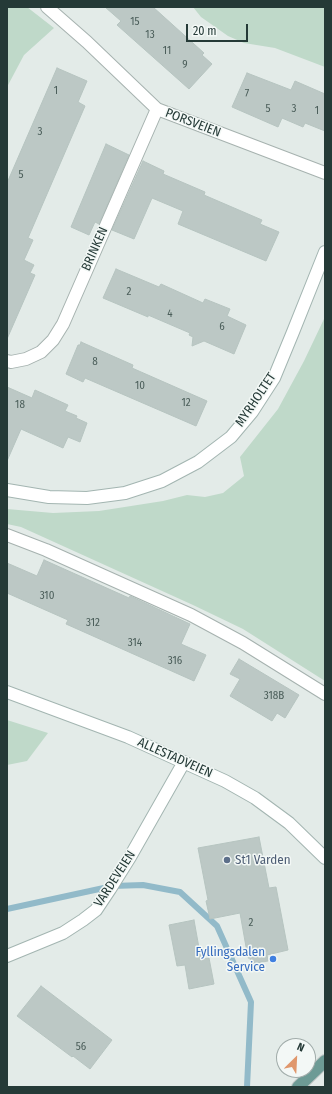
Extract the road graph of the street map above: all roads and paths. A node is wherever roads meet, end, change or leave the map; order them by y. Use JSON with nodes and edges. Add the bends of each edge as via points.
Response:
{"nodes":[{"id":1,"x":47,"y":7,"type":"edge"},
{"id":2,"x":157,"y":109,"type":"junction"},
{"id":3,"x":325,"y":173,"type":"edge"},
{"id":4,"x":325,"y":252,"type":"edge"},
{"id":5,"x":7,"y":361,"type":"edge"},
{"id":6,"x":7,"y":490,"type":"edge"},
{"id":7,"x":7,"y":535,"type":"edge"},
{"id":8,"x":7,"y":692,"type":"edge"},
{"id":9,"x":325,"y":694,"type":"edge"},
{"id":10,"x":184,"y":762,"type":"junction"},
{"id":11,"x":325,"y":858,"type":"edge"},
{"id":12,"x":7,"y":956,"type":"edge"},
{"id":13,"x":325,"y":1061,"type":"edge"},
{"id":14,"x":298,"y":1087,"type":"edge"}],
"edges":[{"from":1,"to":2,"type":"main road","name":"PORSVEIEN","via":[[88,42]]},
{"from":2,"to":3,"type":"main road","name":"PORSVEIEN"},
{"from":2,"to":5,"type":"main road","name":"BRINKEN","via":[[63,324],[53,340],[41,352],[26,359]]},
{"from":4,"to":6,"type":"main road","name":"MYRHOLTET","via":[[274,378],[252,412],[230,437],[198,462],[162,481],[125,493],[87,498],[49,497]]},
{"from":7,"to":9,"type":"main road","via":[[190,615],[243,643]]},
{"from":8,"to":10,"type":"main road","name":"ALLESTADVEIEN","via":[[128,737]]},
{"from":10,"to":11,"type":"main road","name":"ALLESTADVEIEN","via":[[255,798],[288,823]]},
{"from":10,"to":12,"type":"main road","name":"VARDEVEIEN","via":[[130,858],[96,910],[63,933]]},
{"from":13,"to":14,"type":"main road"}]}
